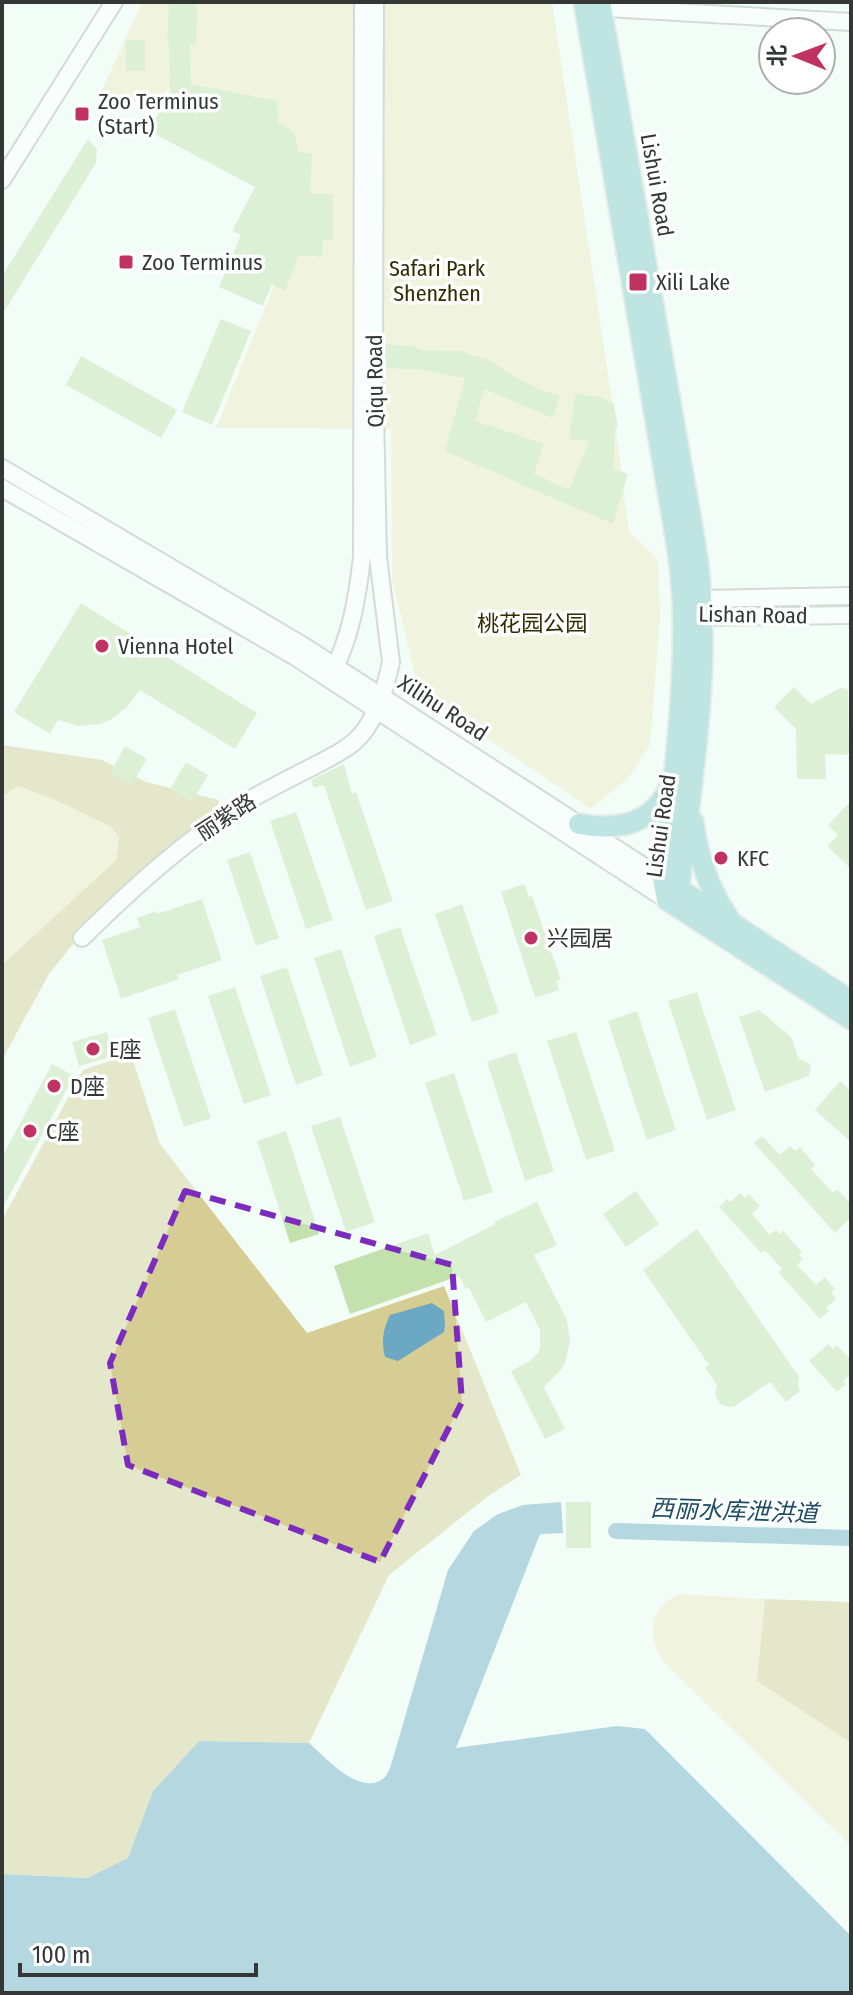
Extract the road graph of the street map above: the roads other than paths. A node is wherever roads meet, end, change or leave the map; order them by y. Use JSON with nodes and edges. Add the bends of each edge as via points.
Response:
{"nodes":[{"id":1,"x":114,"y":2,"type":"edge"},
{"id":2,"x":363,"y":2,"type":"edge"},
{"id":3,"x":375,"y":2,"type":"edge"},
{"id":4,"x":593,"y":5,"type":"edge"},
{"id":5,"x":851,"y":22,"type":"edge"},
{"id":6,"x":2,"y":180,"type":"edge"},
{"id":7,"x":2,"y":468,"type":"edge"},
{"id":8,"x":2,"y":488,"type":"edge"},
{"id":9,"x":370,"y":557,"type":"junction"},
{"id":10,"x":851,"y":596,"type":"edge"},
{"id":11,"x":696,"y":609,"type":"junction"},
{"id":12,"x":851,"y":615,"type":"edge"},
{"id":13,"x":332,"y":673,"type":"junction"},
{"id":14,"x":378,"y":703,"type":"junction"},
{"id":15,"x":682,"y":784,"type":"junction"},
{"id":16,"x":579,"y":824,"type":"junction"},
{"id":17,"x":670,"y":889,"type":"junction"},
{"id":18,"x":732,"y":924,"type":"junction"},
{"id":19,"x":82,"y":938,"type":"dead end"},
{"id":20,"x":851,"y":1001,"type":"edge"},
{"id":21,"x":851,"y":1019,"type":"edge"}],
"edges":[{"from":1,"to":6,"type":"street"},
{"from":2,"to":9,"type":"street","name":"Qiqu Road"},
{"from":3,"to":9,"type":"street","name":"Qiqu Road"},
{"from":4,"to":5,"type":"street"},
{"from":4,"to":11,"type":"main road","name":"Lishui Road","via":[[677,545]]},
{"from":7,"to":13,"type":"street","name":"Xilihu Road"},
{"from":8,"to":13,"type":"street","name":"Xilihu Road"},
{"from":9,"to":13,"type":"street","name":"Qiqu Road"},
{"from":9,"to":14,"type":"street","name":"Qiqu Road","via":[[391,662]]},
{"from":10,"to":11,"type":"street","name":"Lishan Road"},
{"from":11,"to":12,"type":"street","name":"Lishan Road"},
{"from":11,"to":15,"type":"main road","name":"Lishui Road","via":[[703,650]]},
{"from":13,"to":14,"type":"street","name":"Xilihu Road"},
{"from":14,"to":16,"type":"street","name":"Xilihu Road"},
{"from":14,"to":17,"type":"street","name":"Xilihu Road"},
{"from":14,"to":19,"type":"street","name":"丽紫路","via":[[362,734],[347,748],[202,831]]},
{"from":15,"to":16,"type":"main road","via":[[639,819],[618,827]]},
{"from":15,"to":17,"type":"main road","name":"Lishui Road"},
{"from":15,"to":18,"type":"main road","via":[[700,859]]},
{"from":16,"to":17,"type":"street","name":"Xilihu Road"},
{"from":17,"to":18,"type":"main road","name":"Xilihu Road"},
{"from":17,"to":21,"type":"main road","name":"Xilihu Road"},
{"from":18,"to":20,"type":"main road","name":"Xilihu Road"}]}
